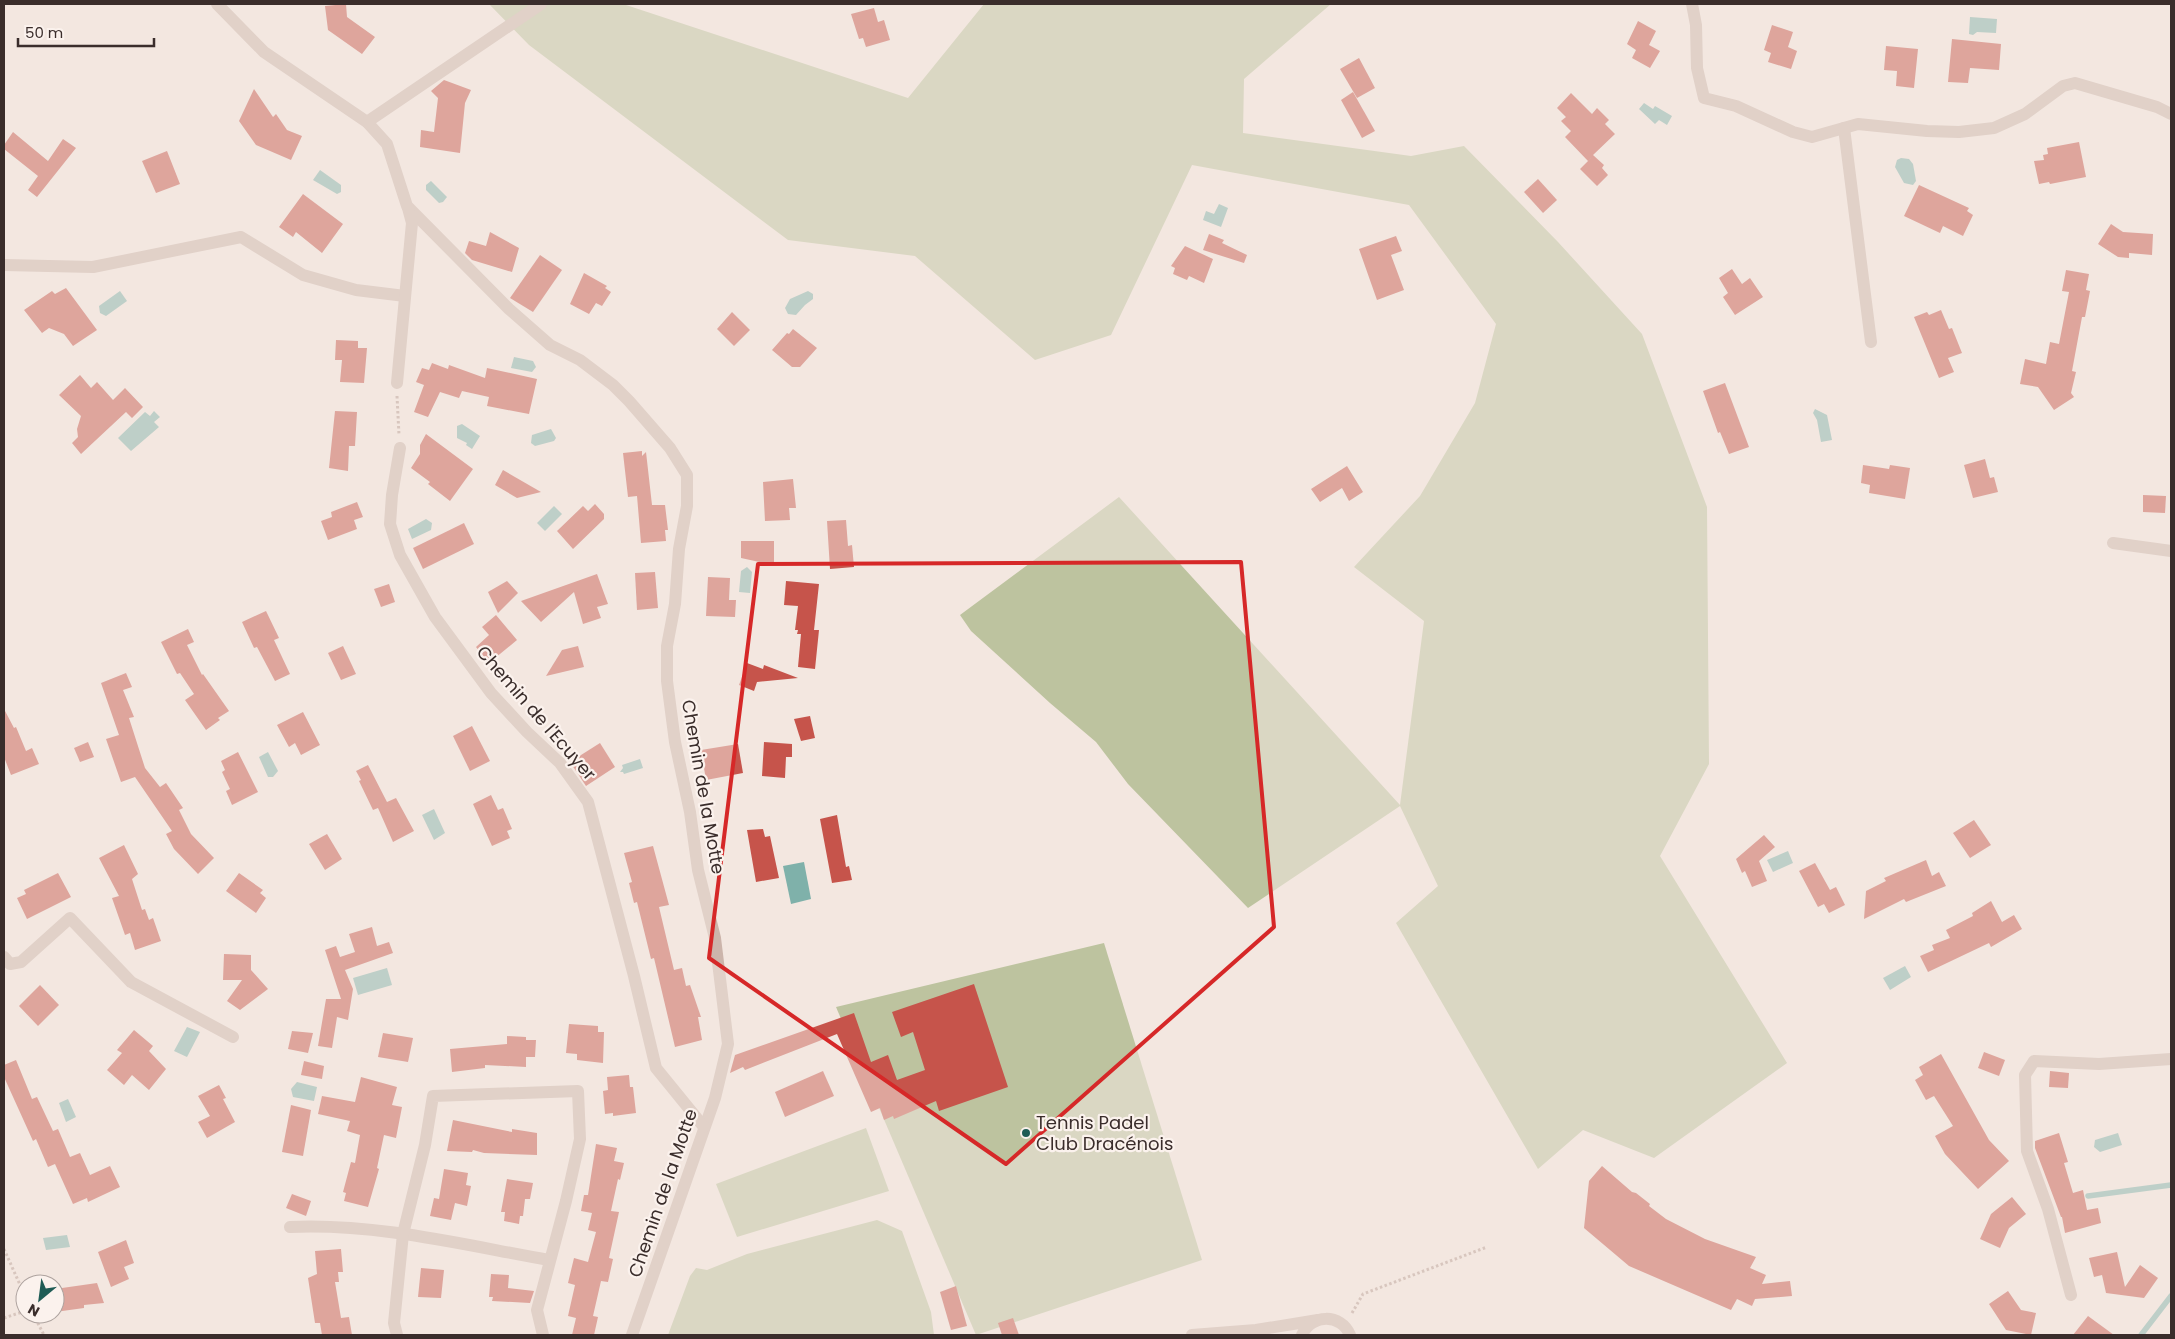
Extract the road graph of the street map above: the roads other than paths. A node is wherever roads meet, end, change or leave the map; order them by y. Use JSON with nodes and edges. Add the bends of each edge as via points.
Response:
{"nodes":[{"id":1,"x":216,"y":4,"type":"edge"},
{"id":2,"x":541,"y":4,"type":"edge"},
{"id":3,"x":1692,"y":4,"type":"edge"},
{"id":4,"x":2171,"y":114,"type":"edge"},
{"id":5,"x":367,"y":122,"type":"junction"},
{"id":6,"x":1844,"y":128,"type":"junction"},
{"id":7,"x":407,"y":206,"type":"junction"},
{"id":8,"x":4,"y":265,"type":"edge"},
{"id":9,"x":405,"y":296,"type":"junction"},
{"id":10,"x":1871,"y":342,"type":"dead end"},
{"id":11,"x":397,"y":383,"type":"road end"},
{"id":12,"x":400,"y":448,"type":"road end"},
{"id":13,"x":2114,"y":543,"type":"dead end"},
{"id":14,"x":2171,"y":551,"type":"edge"},
{"id":15,"x":4,"y":956,"type":"edge"},
{"id":16,"x":233,"y":1037,"type":"dead end"},
{"id":17,"x":2171,"y":1059,"type":"edge"},
{"id":18,"x":704,"y":1127,"type":"junction"},
{"id":19,"x":290,"y":1227,"type":"dead end"},
{"id":20,"x":403,"y":1234,"type":"junction"},
{"id":21,"x":549,"y":1260,"type":"junction"},
{"id":22,"x":2071,"y":1295,"type":"dead end"},
{"id":23,"x":1318,"y":1320,"type":"junction"},
{"id":24,"x":1256,"y":1330,"type":"junction"},
{"id":25,"x":397,"y":1335,"type":"edge"},
{"id":26,"x":543,"y":1335,"type":"edge"},
{"id":27,"x":632,"y":1335,"type":"edge"},
{"id":28,"x":1192,"y":1335,"type":"edge"},
{"id":29,"x":1272,"y":1335,"type":"edge"},
{"id":30,"x":1302,"y":1335,"type":"edge"},
{"id":31,"x":1350,"y":1335,"type":"edge"}],
"edges":[{"from":1,"to":5,"type":"street","via":[[264,52]]},
{"from":2,"to":5,"type":"street"},
{"from":3,"to":6,"type":"street","via":[[1697,68],[1704,98],[1736,106],[1793,132],[1812,137]]},
{"from":4,"to":6,"type":"street","via":[[2075,83],[2063,86],[2025,114],[1994,128],[1959,132],[1858,124]]},
{"from":5,"to":7,"type":"street","via":[[387,144]]},
{"from":6,"to":10,"type":"street"},
{"from":7,"to":9,"type":"street","via":[[412,223]]},
{"from":7,"to":18,"type":"street","name":"Chemin de la Motte","via":[[550,345],[580,360],[612,385],[670,448],[686,476],[687,506],[667,646],[667,681],[698,870],[715,938],[728,1044]]},
{"from":8,"to":9,"type":"street","via":[[93,267],[241,237],[303,275],[356,290]]},
{"from":9,"to":11,"type":"street"},
{"from":12,"to":18,"type":"street","name":"Chemin de l'Ecuyer","via":[[390,524],[400,555],[434,618],[492,693],[560,763],[588,802],[656,1068]]},
{"from":13,"to":14,"type":"street"},
{"from":15,"to":16,"type":"street","via":[[10,964],[21,962],[70,918],[131,982]]},
{"from":17,"to":22,"type":"street","via":[[2099,1064],[2034,1061],[2026,1075],[2027,1151]]},
{"from":18,"to":27,"type":"street","name":"Chemin de la Motte"},
{"from":19,"to":20,"type":"street","via":[[323,1225]]},
{"from":20,"to":21,"type":"street"},
{"from":20,"to":21,"type":"street","via":[[425,1145],[433,1096],[578,1091],[580,1138]]},
{"from":20,"to":25,"type":"street","via":[[394,1323]]},
{"from":21,"to":26,"type":"street","via":[[537,1310]]},
{"from":23,"to":24,"type":"street"},
{"from":23,"to":30,"type":"street","via":[[1310,1324]]},
{"from":23,"to":31,"type":"street","via":[[1335,1320]]},
{"from":24,"to":28,"type":"street"},
{"from":24,"to":29,"type":"street"}]}
